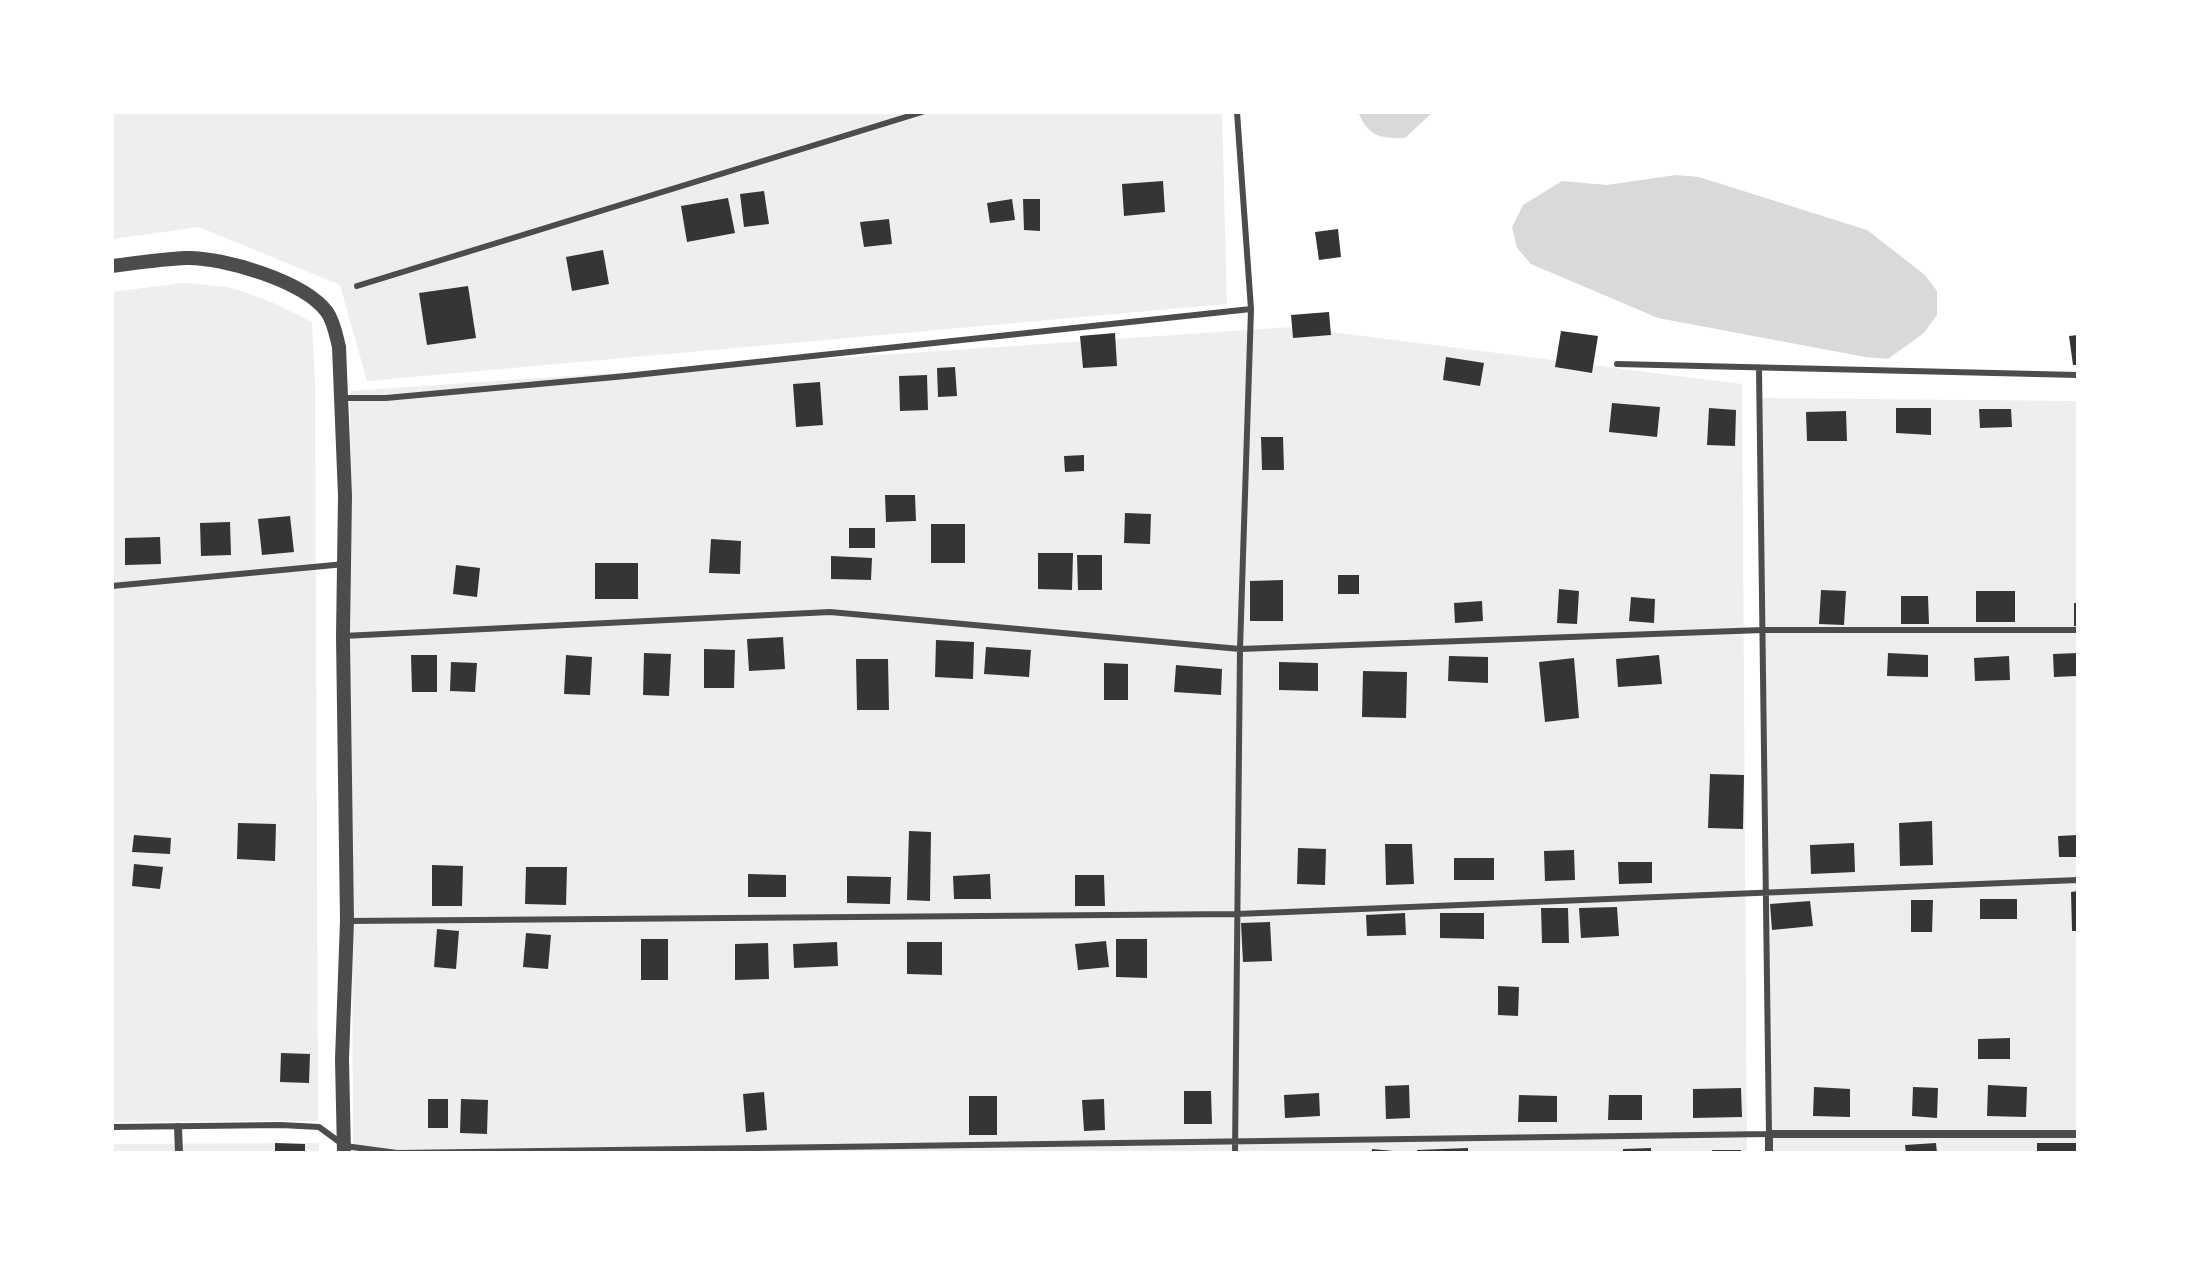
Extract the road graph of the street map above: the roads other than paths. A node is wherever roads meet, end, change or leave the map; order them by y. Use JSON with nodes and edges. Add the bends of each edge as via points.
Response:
{"nodes":[{"id":1,"x":922,"y":112,"type":"edge"},
{"id":2,"x":1237,"y":112,"type":"edge"},
{"id":3,"x":112,"y":266,"type":"edge"},
{"id":4,"x":357,"y":286,"type":"dead end"},
{"id":5,"x":1251,"y":309,"type":"junction"},
{"id":6,"x":1617,"y":364,"type":"dead end"},
{"id":7,"x":1759,"y":368,"type":"junction"},
{"id":8,"x":2078,"y":375,"type":"edge"},
{"id":9,"x":342,"y":398,"type":"junction"},
{"id":10,"x":345,"y":564,"type":"junction"},
{"id":11,"x":112,"y":586,"type":"edge"},
{"id":12,"x":1763,"y":630,"type":"junction"},
{"id":13,"x":2078,"y":630,"type":"edge"},
{"id":14,"x":343,"y":636,"type":"junction"},
{"id":15,"x":1240,"y":649,"type":"junction"},
{"id":16,"x":2078,"y":880,"type":"edge"},
{"id":17,"x":1767,"y":893,"type":"junction"},
{"id":18,"x":1237,"y":914,"type":"junction"},
{"id":19,"x":347,"y":921,"type":"junction"},
{"id":20,"x":112,"y":1127,"type":"edge"},
{"id":21,"x":178,"y":1127,"type":"junction"},
{"id":22,"x":1769,"y":1134,"type":"junction"},
{"id":23,"x":2078,"y":1134,"type":"edge"},
{"id":24,"x":1235,"y":1143,"type":"junction"},
{"id":25,"x":344,"y":1149,"type":"edge"},
{"id":26,"x":179,"y":1153,"type":"edge"},
{"id":27,"x":1235,"y":1153,"type":"edge"},
{"id":28,"x":1769,"y":1153,"type":"edge"}],
"edges":[{"from":1,"to":4,"type":"lane"},
{"from":2,"to":5,"type":"lane"},
{"from":3,"to":9,"type":"street","via":[[187,258],[220,261],[253,269],[309,295],[327,312],[335,331]]},
{"from":5,"to":9,"type":"lane","via":[[626,376]]},
{"from":5,"to":15,"type":"lane"},
{"from":6,"to":7,"type":"lane"},
{"from":7,"to":8,"type":"lane"},
{"from":7,"to":12,"type":"lane"},
{"from":9,"to":10,"type":"street"},
{"from":10,"to":11,"type":"lane"},
{"from":10,"to":14,"type":"street"},
{"from":12,"to":13,"type":"lane"},
{"from":12,"to":15,"type":"lane"},
{"from":12,"to":17,"type":"lane"},
{"from":14,"to":15,"type":"lane","via":[[830,612]]},
{"from":14,"to":19,"type":"street"},
{"from":15,"to":18,"type":"lane"},
{"from":16,"to":17,"type":"lane"},
{"from":17,"to":18,"type":"lane"},
{"from":17,"to":22,"type":"lane"},
{"from":18,"to":19,"type":"lane"},
{"from":18,"to":24,"type":"lane"},
{"from":19,"to":25,"type":"street"},
{"from":20,"to":21,"type":"lane"},
{"from":21,"to":25,"type":"lane","via":[[319,1127]]},
{"from":21,"to":26,"type":"street"},
{"from":22,"to":23,"type":"street"},
{"from":22,"to":24,"type":"lane"},
{"from":22,"to":28,"type":"street"},
{"from":24,"to":25,"type":"lane","via":[[397,1153]]},
{"from":24,"to":27,"type":"lane"}]}
